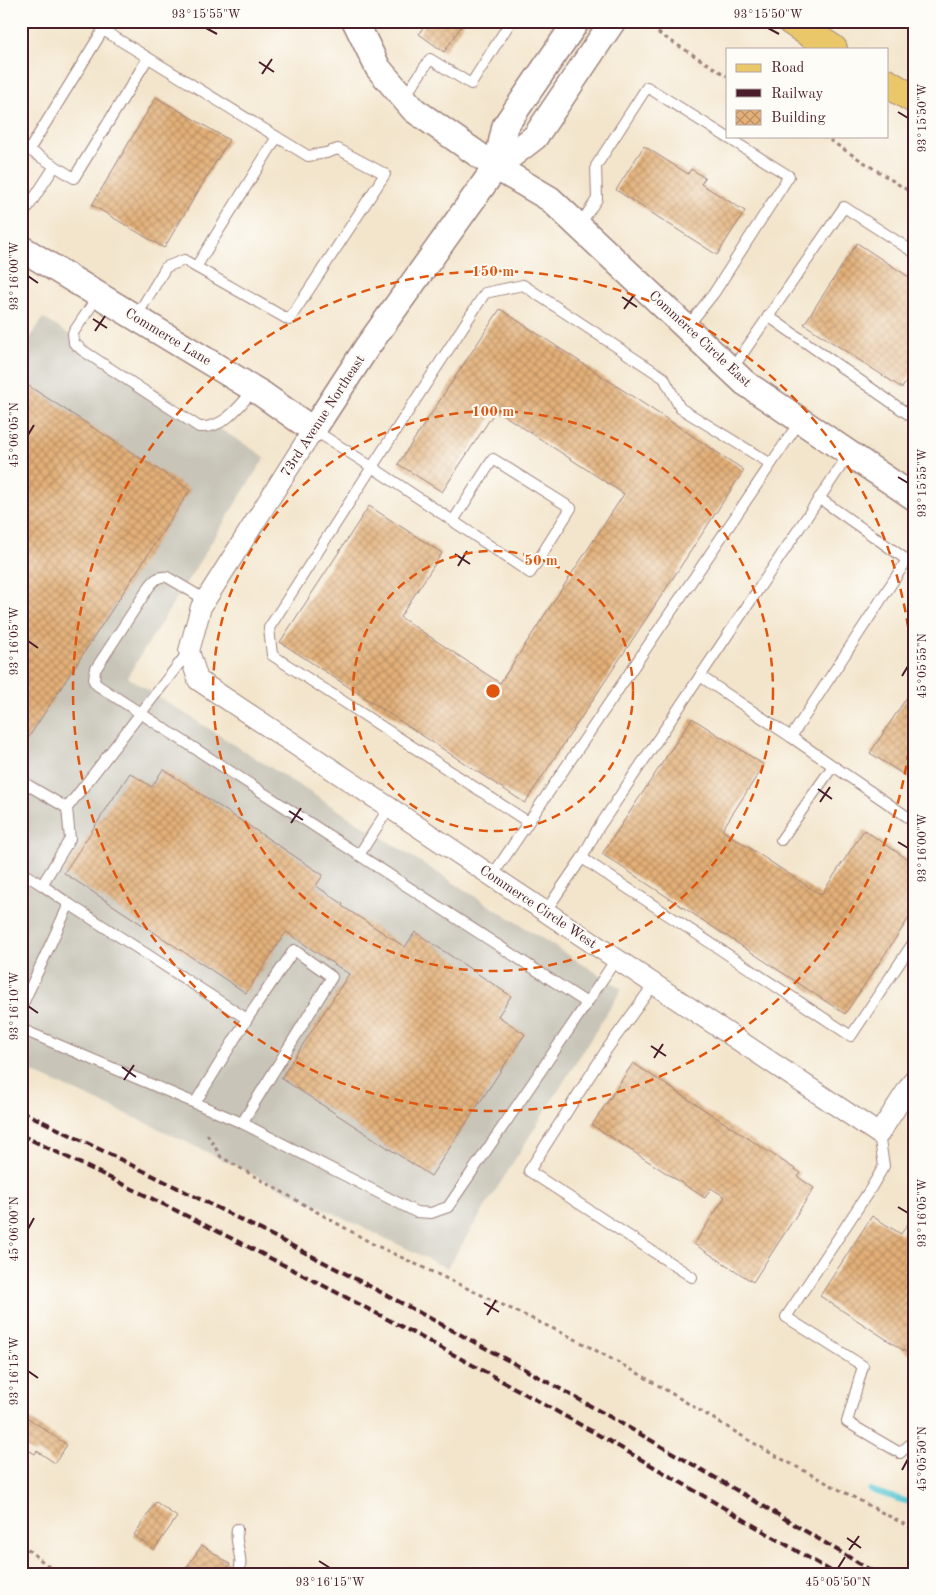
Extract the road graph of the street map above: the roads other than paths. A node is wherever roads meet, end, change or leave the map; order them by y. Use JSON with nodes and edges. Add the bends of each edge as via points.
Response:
{"nodes":[{"id":1,"x":355,"y":21,"type":"edge"},
{"id":2,"x":511,"y":21,"type":"edge"},
{"id":3,"x":578,"y":21,"type":"edge"},
{"id":4,"x":614,"y":21,"type":"edge"},
{"id":5,"x":791,"y":21,"type":"edge"},
{"id":6,"x":832,"y":48,"type":"edge"},
{"id":7,"x":148,"y":58,"type":"junction"},
{"id":8,"x":888,"y":84,"type":"edge"},
{"id":9,"x":404,"y":98,"type":"junction"},
{"id":10,"x":915,"y":100,"type":"edge"},
{"id":11,"x":277,"y":137,"type":"junction"},
{"id":12,"x":726,"y":137,"type":"edge"},
{"id":13,"x":728,"y":138,"type":"edge"},
{"id":14,"x":55,"y":166,"type":"junction"},
{"id":15,"x":496,"y":167,"type":"junction"},
{"id":16,"x":21,"y":218,"type":"edge"},
{"id":17,"x":579,"y":226,"type":"junction"},
{"id":18,"x":21,"y":248,"type":"edge"},
{"id":19,"x":915,"y":253,"type":"edge"},
{"id":20,"x":196,"y":267,"type":"junction"},
{"id":21,"x":98,"y":295,"type":"junction"},
{"id":22,"x":768,"y":316,"type":"junction"},
{"id":23,"x":136,"y":317,"type":"junction"},
{"id":24,"x":687,"y":328,"type":"junction"},
{"id":25,"x":731,"y":370,"type":"junction"},
{"id":26,"x":254,"y":389,"type":"junction"},
{"id":27,"x":915,"y":419,"type":"edge"},
{"id":28,"x":800,"y":420,"type":"junction"},
{"id":29,"x":313,"y":430,"type":"junction"},
{"id":30,"x":849,"y":454,"type":"junction"},
{"id":31,"x":771,"y":464,"type":"junction"},
{"id":32,"x":372,"y":467,"type":"junction"},
{"id":33,"x":819,"y":498,"type":"junction"},
{"id":34,"x":915,"y":498,"type":"edge"},
{"id":35,"x":453,"y":522,"type":"junction"},
{"id":36,"x":911,"y":557,"type":"edge"},
{"id":37,"x":206,"y":600,"type":"junction"},
{"id":38,"x":189,"y":651,"type":"junction"},
{"id":39,"x":700,"y":676,"type":"junction"},
{"id":40,"x":140,"y":713,"type":"junction"},
{"id":41,"x":791,"y":737,"type":"junction"},
{"id":42,"x":833,"y":766,"type":"junction"},
{"id":43,"x":22,"y":784,"type":"edge"},
{"id":44,"x":67,"y":808,"type":"junction"},
{"id":45,"x":390,"y":808,"type":"junction"},
{"id":46,"x":528,"y":822,"type":"junction"},
{"id":47,"x":915,"y":822,"type":"edge"},
{"id":48,"x":781,"y":840,"type":"dead end"},
{"id":49,"x":359,"y":855,"type":"junction"},
{"id":50,"x":582,"y":858,"type":"junction"},
{"id":51,"x":21,"y":872,"type":"edge"},
{"id":52,"x":492,"y":876,"type":"junction"},
{"id":53,"x":42,"y":885,"type":"junction"},
{"id":54,"x":68,"y":904,"type":"junction"},
{"id":55,"x":545,"y":912,"type":"junction"},
{"id":56,"x":915,"y":940,"type":"edge"},
{"id":57,"x":616,"y":959,"type":"junction"},
{"id":58,"x":654,"y":984,"type":"junction"},
{"id":59,"x":587,"y":1003,"type":"junction"},
{"id":60,"x":21,"y":1008,"type":"edge"},
{"id":61,"x":247,"y":1019,"type":"junction"},
{"id":62,"x":21,"y":1029,"type":"edge"},
{"id":63,"x":915,"y":1078,"type":"edge"},
{"id":64,"x":195,"y":1103,"type":"junction"},
{"id":65,"x":242,"y":1123,"type":"junction"},
{"id":66,"x":879,"y":1134,"type":"junction"},
{"id":67,"x":692,"y":1277,"type":"dead end"},
{"id":68,"x":915,"y":1440,"type":"edge"},
{"id":69,"x":237,"y":1529,"type":"dead end"},
{"id":70,"x":238,"y":1574,"type":"edge"}],
"edges":[{"from":1,"to":9,"type":"street","name":"Commerce Circle East","via":[[378,68]]},
{"from":2,"to":9,"type":"lane","via":[[471,84],[430,59]]},
{"from":3,"to":15,"type":"street","name":"73rd Avenue Northeast","via":[[505,126]]},
{"from":4,"to":15,"type":"street","name":"73rd Avenue Northeast","via":[[535,137]]},
{"from":5,"to":6,"type":"main road"},
{"from":7,"to":11,"type":"lane"},
{"from":7,"to":14,"type":"lane","via":[[74,178]]},
{"from":7,"to":14,"type":"lane","via":[[102,30],[29,150]]},
{"from":8,"to":10,"type":"main road"},
{"from":9,"to":15,"type":"street","name":"Commerce Circle East","via":[[414,110]]},
{"from":11,"to":20,"type":"lane"},
{"from":11,"to":20,"type":"lane","via":[[308,156],[338,149],[385,174],[289,320]]},
{"from":12,"to":17,"type":"lane","via":[[647,88],[596,166],[597,199]]},
{"from":13,"to":24,"type":"lane","via":[[789,176],[714,293]]},
{"from":14,"to":16,"type":"lane"},
{"from":15,"to":17,"type":"street","name":"Commerce Circle East","via":[[550,199]]},
{"from":15,"to":29,"type":"street","name":"73rd Avenue Northeast","via":[[367,346]]},
{"from":17,"to":24,"type":"street","name":"Commerce Circle East"},
{"from":18,"to":21,"type":"street","name":"Commerce Lane"},
{"from":19,"to":22,"type":"lane","via":[[844,207]]},
{"from":20,"to":23,"type":"lane","via":[[184,260],[166,267]]},
{"from":21,"to":23,"type":"street","name":"Commerce Lane"},
{"from":21,"to":26,"type":"lane","via":[[73,333],[74,343],[199,427],[220,424]]},
{"from":22,"to":25,"type":"lane"},
{"from":22,"to":27,"type":"lane"},
{"from":23,"to":26,"type":"street","name":"Commerce Lane"},
{"from":24,"to":25,"type":"street","name":"Commerce Circle East"},
{"from":25,"to":28,"type":"street","name":"Commerce Circle East"},
{"from":26,"to":29,"type":"street","name":"Commerce Lane"},
{"from":28,"to":30,"type":"street","name":"Commerce Circle East"},
{"from":28,"to":31,"type":"lane"},
{"from":29,"to":32,"type":"lane"},
{"from":29,"to":37,"type":"street","name":"73rd Avenue Northeast"},
{"from":30,"to":33,"type":"lane"},
{"from":30,"to":34,"type":"street","name":"Commerce Circle East"},
{"from":31,"to":32,"type":"lane","via":[[680,408],[664,378],[522,285],[485,293]]},
{"from":31,"to":46,"type":"lane"},
{"from":32,"to":35,"type":"lane"},
{"from":32,"to":46,"type":"lane","via":[[269,628],[272,655]]},
{"from":33,"to":36,"type":"lane"},
{"from":33,"to":39,"type":"lane"},
{"from":35,"to":35,"type":"lane","via":[[493,459],[571,508],[530,573]]},
{"from":36,"to":41,"type":"lane"},
{"from":37,"to":38,"type":"street","name":"73rd Avenue Northeast","via":[[201,607]]},
{"from":37,"to":40,"type":"lane","via":[[167,577],[157,578],[95,670],[97,685]]},
{"from":38,"to":40,"type":"lane"},
{"from":38,"to":45,"type":"street","name":"Commerce Circle West","via":[[198,680]]},
{"from":39,"to":41,"type":"lane"},
{"from":39,"to":50,"type":"lane","via":[[597,830]]},
{"from":40,"to":44,"type":"lane"},
{"from":40,"to":49,"type":"lane"},
{"from":41,"to":42,"type":"lane"},
{"from":42,"to":47,"type":"lane"},
{"from":42,"to":48,"type":"lane"},
{"from":43,"to":44,"type":"lane"},
{"from":44,"to":53,"type":"lane","via":[[70,838]]},
{"from":45,"to":49,"type":"lane"},
{"from":45,"to":52,"type":"street","name":"Commerce Circle West"},
{"from":46,"to":52,"type":"lane"},
{"from":49,"to":59,"type":"lane"},
{"from":50,"to":55,"type":"lane"},
{"from":50,"to":56,"type":"lane","via":[[851,1036]]},
{"from":51,"to":53,"type":"lane"},
{"from":52,"to":55,"type":"street","name":"Commerce Circle West"},
{"from":53,"to":54,"type":"lane"},
{"from":54,"to":60,"type":"lane"},
{"from":54,"to":61,"type":"lane"},
{"from":55,"to":57,"type":"street","name":"Commerce Circle West"},
{"from":57,"to":58,"type":"street","name":"Commerce Circle West"},
{"from":57,"to":59,"type":"lane"},
{"from":58,"to":66,"type":"street","name":"Commerce Circle West"},
{"from":58,"to":67,"type":"lane","via":[[529,1171]]},
{"from":59,"to":65,"type":"lane","via":[[448,1207],[431,1214],[416,1212]]},
{"from":61,"to":64,"type":"lane"},
{"from":61,"to":65,"type":"lane","via":[[294,950],[332,977]]},
{"from":62,"to":64,"type":"lane"},
{"from":63,"to":66,"type":"street"},
{"from":64,"to":65,"type":"lane"},
{"from":66,"to":68,"type":"lane","via":[[884,1166],[786,1318],[863,1366],[847,1422],[900,1453]]},
{"from":69,"to":70,"type":"lane","via":[[241,1559]]}]}
